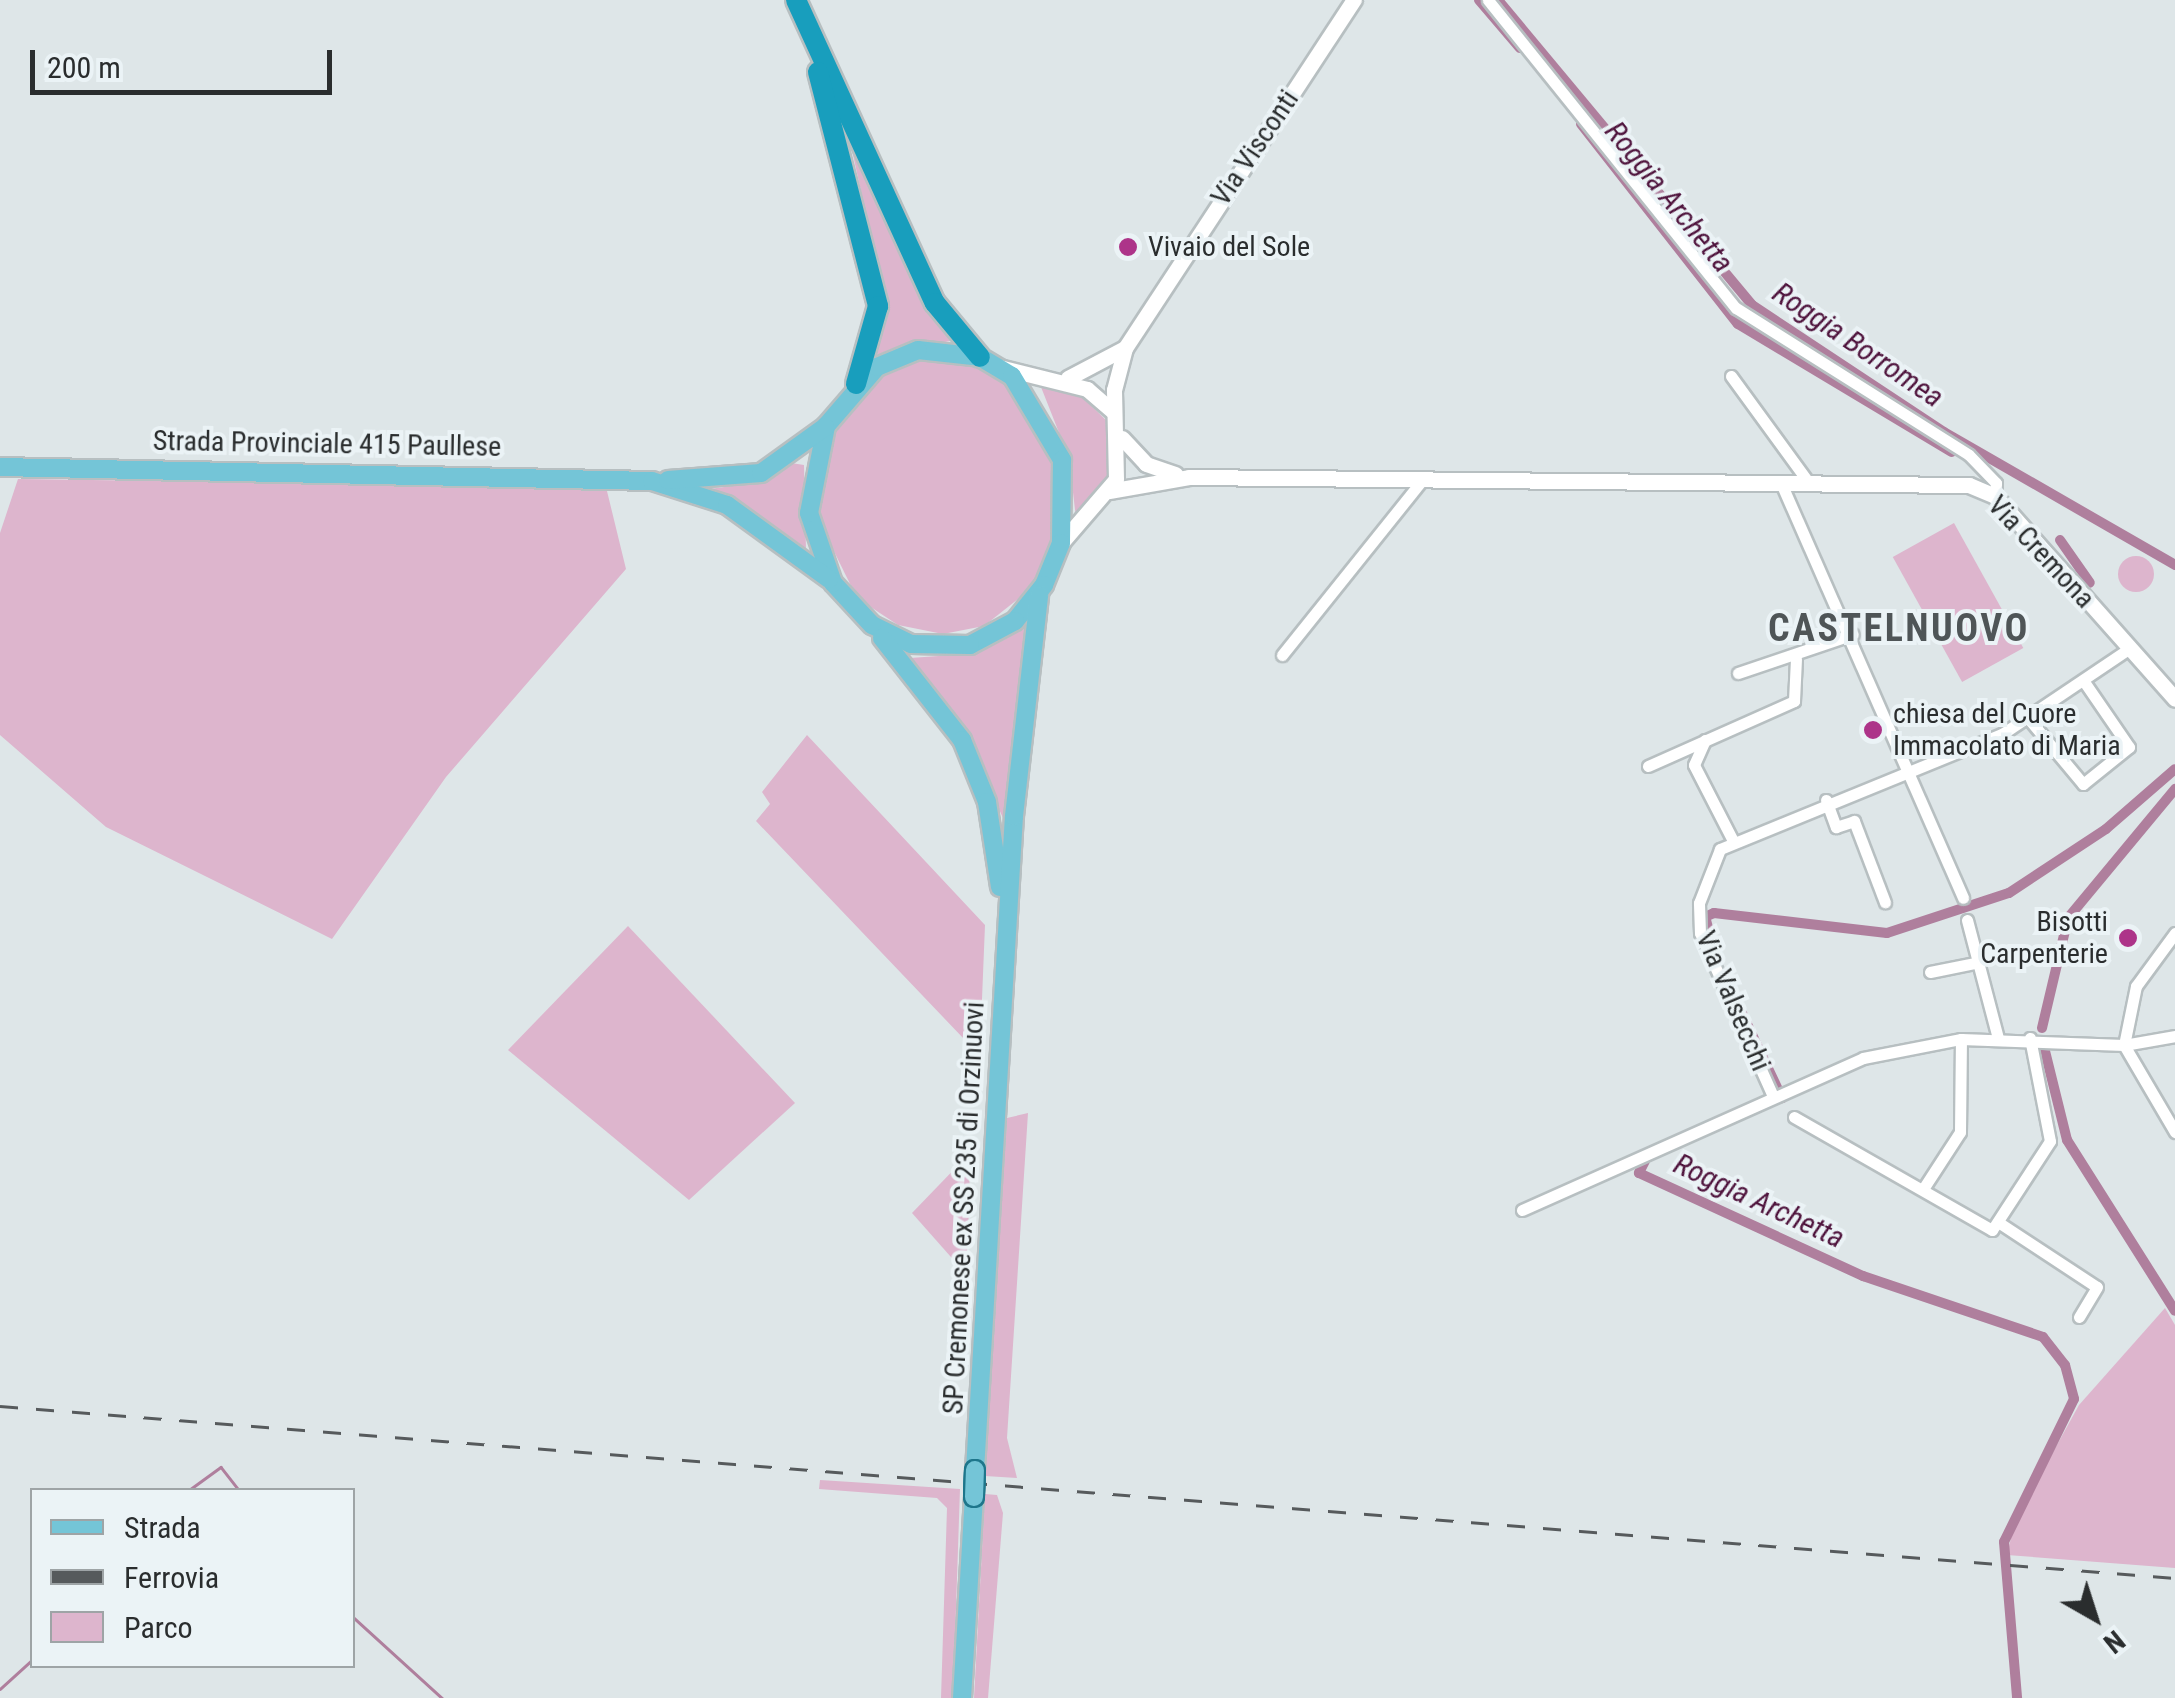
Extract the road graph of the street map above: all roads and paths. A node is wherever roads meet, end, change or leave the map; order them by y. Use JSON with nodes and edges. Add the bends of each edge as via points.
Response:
{"nodes":[{"id":1,"x":793,"y":0,"type":"edge"},
{"id":2,"x":1354,"y":0,"type":"edge"},
{"id":3,"x":1488,"y":0,"type":"edge"},
{"id":4,"x":1125,"y":348,"type":"junction"},
{"id":5,"x":990,"y":362,"type":"junction"},
{"id":6,"x":1731,"y":376,"type":"dead end"},
{"id":7,"x":1047,"y":378,"type":"junction"},
{"id":8,"x":856,"y":384,"type":"junction"},
{"id":9,"x":1113,"y":412,"type":"junction"},
{"id":10,"x":826,"y":426,"type":"junction"},
{"id":11,"x":1120,"y":434,"type":"junction"},
{"id":12,"x":0,"y":467,"type":"edge"},
{"id":13,"x":1189,"y":477,"type":"junction"},
{"id":14,"x":1422,"y":480,"type":"junction"},
{"id":15,"x":652,"y":481,"type":"junction"},
{"id":16,"x":1781,"y":483,"type":"junction"},
{"id":17,"x":1809,"y":484,"type":"junction"},
{"id":18,"x":1110,"y":491,"type":"junction"},
{"id":19,"x":1995,"y":496,"type":"junction"},
{"id":20,"x":1061,"y":543,"type":"junction"},
{"id":21,"x":833,"y":582,"type":"junction"},
{"id":22,"x":1038,"y":595,"type":"junction"},
{"id":23,"x":872,"y":625,"type":"junction"},
{"id":24,"x":1853,"y":634,"type":"junction"},
{"id":25,"x":2130,"y":648,"type":"junction"},
{"id":26,"x":1282,"y":656,"type":"dead end"},
{"id":27,"x":1796,"y":659,"type":"junction"},
{"id":28,"x":1738,"y":673,"type":"dead end"},
{"id":29,"x":2083,"y":680,"type":"junction"},
{"id":30,"x":2175,"y":699,"type":"edge"},
{"id":31,"x":2028,"y":718,"type":"junction"},
{"id":32,"x":1705,"y":740,"type":"junction"},
{"id":33,"x":1648,"y":766,"type":"dead end"},
{"id":34,"x":1911,"y":768,"type":"junction"},
{"id":35,"x":1826,"y":800,"type":"junction"},
{"id":36,"x":1732,"y":838,"type":"junction"},
{"id":37,"x":1964,"y":898,"type":"dead end"},
{"id":38,"x":1885,"y":902,"type":"dead end"},
{"id":39,"x":1968,"y":920,"type":"dead end"},
{"id":40,"x":2175,"y":933,"type":"edge"},
{"id":41,"x":1006,"y":949,"type":"junction"},
{"id":42,"x":1980,"y":962,"type":"junction"},
{"id":43,"x":1930,"y":972,"type":"dead end"},
{"id":44,"x":2175,"y":1036,"type":"edge"},
{"id":45,"x":1998,"y":1038,"type":"junction"},
{"id":46,"x":2030,"y":1038,"type":"junction"},
{"id":47,"x":1961,"y":1039,"type":"junction"},
{"id":48,"x":2124,"y":1046,"type":"junction"},
{"id":49,"x":1779,"y":1091,"type":"junction"},
{"id":50,"x":1794,"y":1117,"type":"dead end"},
{"id":51,"x":2175,"y":1132,"type":"edge"},
{"id":52,"x":1923,"y":1189,"type":"junction"},
{"id":53,"x":1522,"y":1210,"type":"dead end"},
{"id":54,"x":1998,"y":1222,"type":"junction"},
{"id":55,"x":2078,"y":1317,"type":"dead end"},
{"id":56,"x":962,"y":1698,"type":"edge"}],
"edges":[{"from":1,"to":5,"type":"highway","via":[[936,303]]},
{"from":1,"to":8,"type":"highway","via":[[847,160],[878,306]]},
{"from":2,"to":4,"type":"street","name":"Via Visconti"},
{"from":3,"to":19,"type":"street","via":[[1736,308],[1969,455],[1996,483]]},
{"from":4,"to":7,"type":"street","via":[[1089,375]]},
{"from":4,"to":9,"type":"street"},
{"from":5,"to":7,"type":"street"},
{"from":5,"to":8,"type":"main road","via":[[918,350]]},
{"from":5,"to":20,"type":"main road","via":[[1051,429],[1066,493]]},
{"from":6,"to":17,"type":"street"},
{"from":7,"to":9,"type":"street","via":[[1087,389]]},
{"from":8,"to":10,"type":"main road"},
{"from":9,"to":11,"type":"street"},
{"from":10,"to":15,"type":"main road","name":"Strada Provinciale 415 Paullese","via":[[761,473]]},
{"from":10,"to":21,"type":"main road","via":[[809,513]]},
{"from":11,"to":13,"type":"street","name":"Via Cremona","via":[[1146,464]]},
{"from":11,"to":18,"type":"street"},
{"from":12,"to":15,"type":"main road","name":"Strada Provinciale 415 Paullese"},
{"from":13,"to":14,"type":"street","name":"Via Cremona"},
{"from":13,"to":18,"type":"street","name":"Via Cremona"},
{"from":14,"to":16,"type":"street","name":"Via Cremona"},
{"from":14,"to":26,"type":"street"},
{"from":15,"to":21,"type":"main road","name":"Strada Provinciale 415 Paullese","via":[[756,521]]},
{"from":16,"to":17,"type":"street","name":"Via Cremona"},
{"from":16,"to":24,"type":"street"},
{"from":17,"to":19,"type":"street","name":"Via Cremona","via":[[1969,486]]},
{"from":18,"to":20,"type":"street"},
{"from":19,"to":25,"type":"street","name":"Via Cremona"},
{"from":20,"to":22,"type":"main road"},
{"from":21,"to":23,"type":"main road"},
{"from":22,"to":23,"type":"main road","via":[[1002,632],[970,645],[911,644]]},
{"from":22,"to":41,"type":"main road"},
{"from":23,"to":41,"type":"main road","via":[[950,715],[976,774],[998,849]]},
{"from":24,"to":27,"type":"street"},
{"from":24,"to":34,"type":"street"},
{"from":25,"to":29,"type":"street"},
{"from":25,"to":30,"type":"street","name":"Via Cremona"},
{"from":27,"to":28,"type":"street"},
{"from":27,"to":32,"type":"street","via":[[1794,701]]},
{"from":29,"to":31,"type":"street"},
{"from":29,"to":31,"type":"street","via":[[2129,743],[2106,768],[2077,785]]},
{"from":31,"to":34,"type":"street"},
{"from":32,"to":33,"type":"street"},
{"from":32,"to":36,"type":"street","via":[[1694,765]]},
{"from":34,"to":35,"type":"street"},
{"from":34,"to":37,"type":"street"},
{"from":35,"to":36,"type":"street"},
{"from":35,"to":38,"type":"street","via":[[1836,828],[1854,821]]},
{"from":36,"to":49,"type":"street","name":"Via Valsecchi","via":[[1713,860],[1700,933]]},
{"from":39,"to":42,"type":"street"},
{"from":40,"to":48,"type":"street","via":[[2136,986]]},
{"from":41,"to":56,"type":"main road","name":"SP Cremonese ex SS 235 di Orzinuovi","bridge":true},
{"from":42,"to":43,"type":"street"},
{"from":42,"to":45,"type":"street"},
{"from":44,"to":48,"type":"street"},
{"from":45,"to":46,"type":"street"},
{"from":45,"to":47,"type":"street"},
{"from":46,"to":48,"type":"street"},
{"from":46,"to":54,"type":"street","via":[[2050,1140]]},
{"from":47,"to":49,"type":"street","via":[[1863,1058]]},
{"from":47,"to":52,"type":"street","via":[[1960,1132]]},
{"from":48,"to":51,"type":"street"},
{"from":49,"to":53,"type":"street"},
{"from":50,"to":52,"type":"street"},
{"from":52,"to":54,"type":"street","via":[[1992,1230]]},
{"from":54,"to":55,"type":"street","via":[[2098,1287]]}]}
